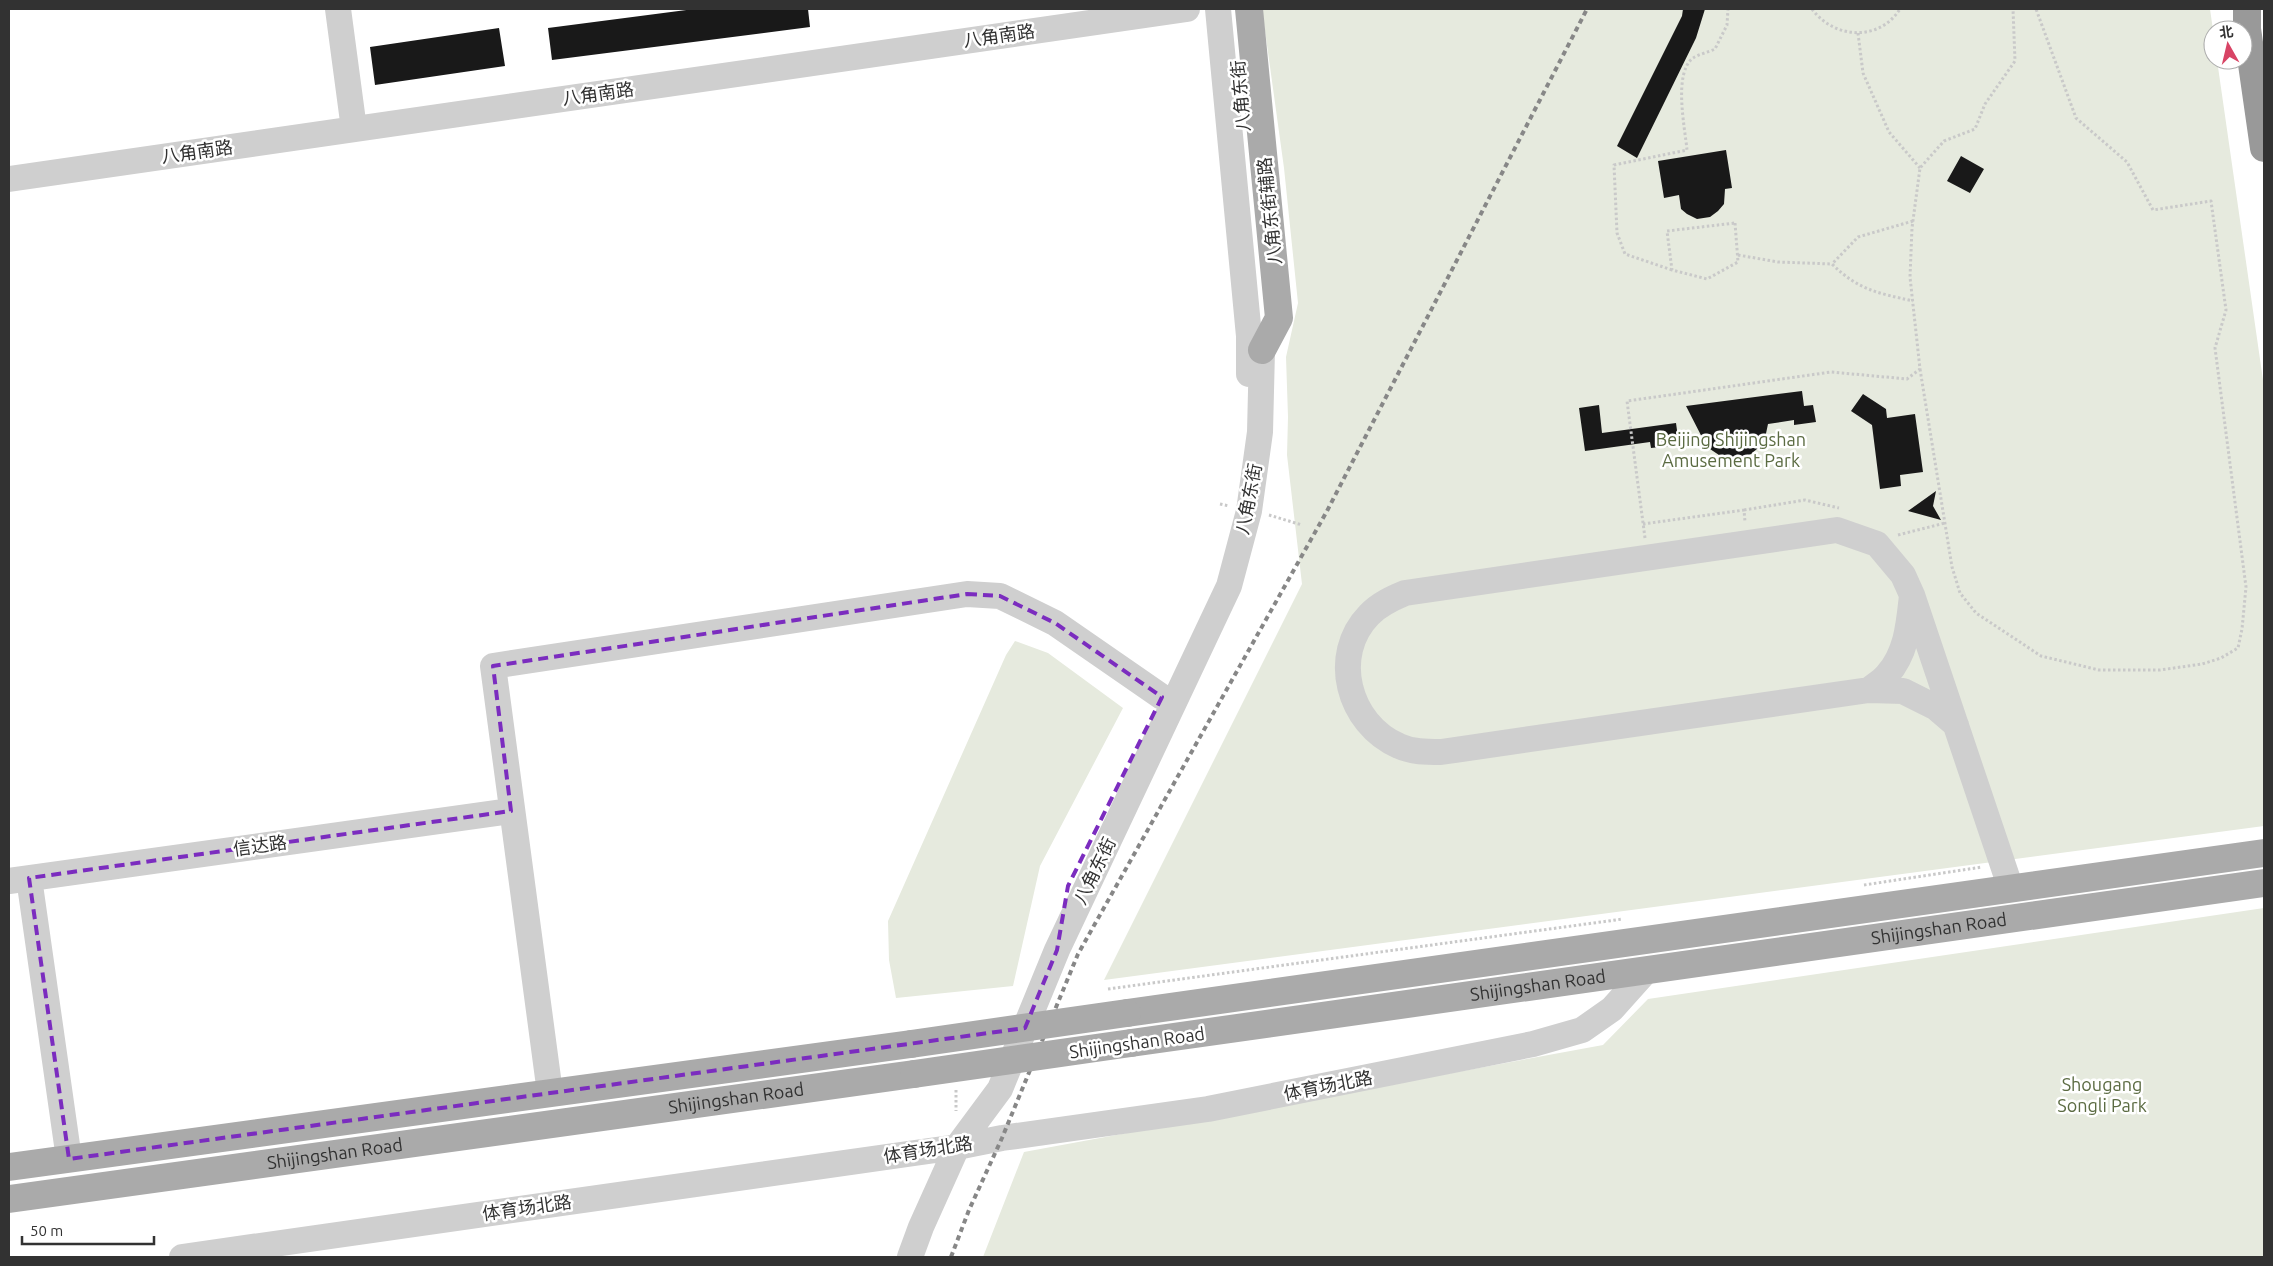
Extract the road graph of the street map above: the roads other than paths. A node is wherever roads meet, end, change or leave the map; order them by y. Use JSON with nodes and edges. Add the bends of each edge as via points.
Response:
{"nodes":[{"id":1,"x":338,"y":9,"type":"edge"},
{"id":2,"x":1187,"y":9,"type":"edge"},
{"id":3,"x":1218,"y":9,"type":"edge"},
{"id":4,"x":1233,"y":9,"type":"edge"},
{"id":5,"x":1249,"y":9,"type":"edge"},
{"id":6,"x":2247,"y":9,"type":"edge"},
{"id":7,"x":354,"y":129,"type":"junction"},
{"id":8,"x":2264,"y":148,"type":"edge"},
{"id":9,"x":9,"y":179,"type":"edge"},
{"id":10,"x":1262,"y":350,"type":"junction"},
{"id":11,"x":1912,"y":595,"type":"junction"},
{"id":12,"x":1869,"y":690,"type":"junction"},
{"id":13,"x":1162,"y":697,"type":"junction"},
{"id":14,"x":1956,"y":725,"type":"junction"},
{"id":15,"x":510,"y":811,"type":"junction"},
{"id":16,"x":2264,"y":853,"type":"edge"},
{"id":17,"x":19,"y":879,"type":"edge"},
{"id":18,"x":2264,"y":883,"type":"edge"},
{"id":19,"x":2011,"y":889,"type":"junction"},
{"id":20,"x":1057,"y":950,"type":"junction"},
{"id":21,"x":1646,"y":971,"type":"junction"},
{"id":22,"x":550,"y":1093,"type":"junction"},
{"id":23,"x":957,"y":1147,"type":"junction"},
{"id":24,"x":69,"y":1159,"type":"junction"},
{"id":25,"x":9,"y":1167,"type":"edge"},
{"id":26,"x":9,"y":1199,"type":"edge"},
{"id":27,"x":320,"y":1248,"type":"edge"},
{"id":28,"x":182,"y":1257,"type":"edge"},
{"id":29,"x":910,"y":1257,"type":"edge"}],
"edges":[{"from":1,"to":7,"type":"street"},
{"from":2,"to":7,"type":"street","name":"八角南路"},
{"from":3,"to":13,"type":"street","name":"八角东街","via":[[1249,336],[1249,405],[1236,508],[1212,588]]},
{"from":4,"to":10,"type":"main road","name":"八角东街","via":[[1260,295]]},
{"from":5,"to":10,"type":"main road","name":"八角东街辅路","via":[[1279,318]]},
{"from":6,"to":8,"type":"highway"},
{"from":7,"to":9,"type":"street","name":"八角南路"},
{"from":10,"to":20,"type":"street","name":"八角东街","via":[[1260,432],[1249,511],[1230,586]]},
{"from":11,"to":12,"type":"street","via":[[1908,631],[1900,654],[1887,676]]},
{"from":11,"to":12,"type":"street","via":[[1903,575],[1877,544],[1837,530],[1405,592],[1369,615],[1354,636],[1348,661],[1349,689],[1358,712],[1381,735],[1398,746],[1418,752],[1441,752]]},
{"from":11,"to":14,"type":"street"},
{"from":12,"to":14,"type":"street","via":[[1903,691],[1935,706]]},
{"from":13,"to":15,"type":"street","via":[[1055,623],[1000,596],[967,594],[493,666]]},
{"from":13,"to":20,"type":"street","name":"八角东街","via":[[1068,886]]},
{"from":14,"to":19,"type":"street"},
{"from":15,"to":17,"type":"street","name":"信达路"},
{"from":15,"to":22,"type":"street"},
{"from":16,"to":19,"type":"main road","name":"Shijingshan Road"},
{"from":17,"to":24,"type":"street"},
{"from":18,"to":21,"type":"main road","name":"Shijingshan Road"},
{"from":19,"to":22,"type":"main road","name":"Shijingshan Road","bridge":true},
{"from":20,"to":23,"type":"street","name":"八角东街","via":[[1000,1088]]},
{"from":21,"to":23,"type":"street","name":"体育场北路","via":[[1612,1009],[1582,1030],[1533,1044],[1208,1109]]},
{"from":21,"to":26,"type":"main road","name":"Shijingshan Road","bridge":true},
{"from":22,"to":24,"type":"main road","name":"Shijingshan Road"},
{"from":23,"to":27,"type":"street","name":"体育场北路"},
{"from":23,"to":29,"type":"street","name":"八角东街"},
{"from":24,"to":25,"type":"main road","name":"Shijingshan Road"},
{"from":27,"to":28,"type":"street","name":"体育场北路"}]}
